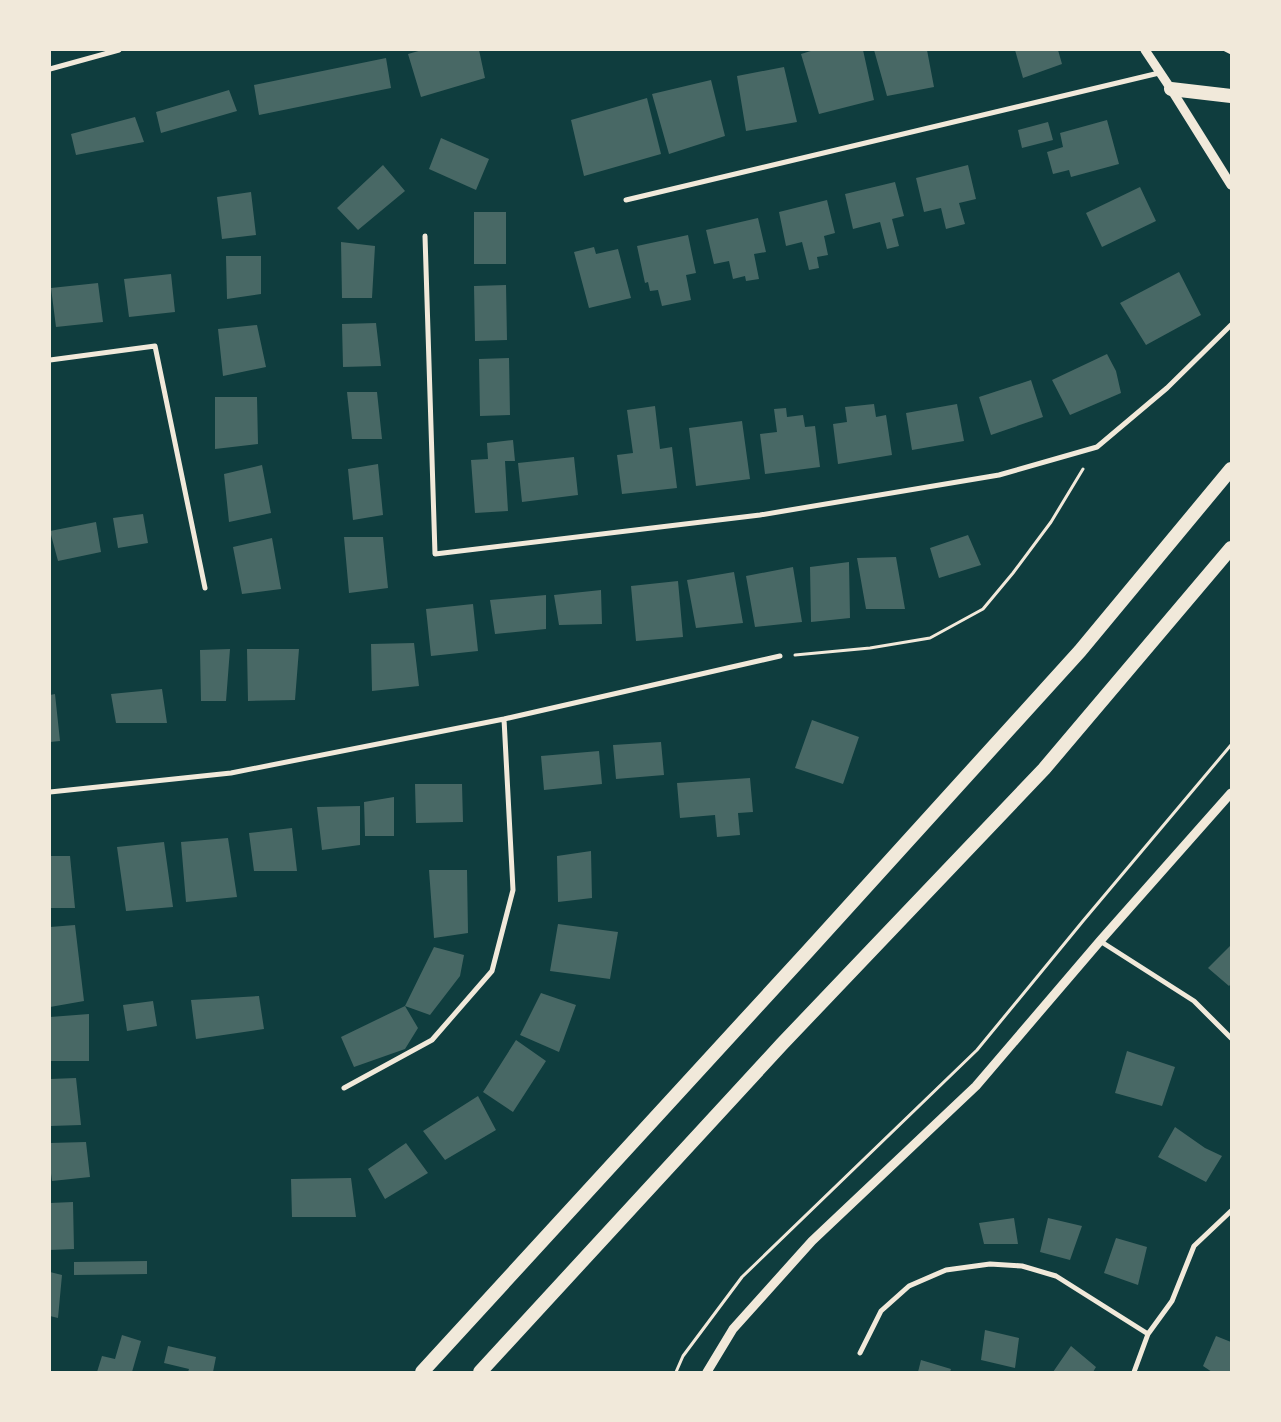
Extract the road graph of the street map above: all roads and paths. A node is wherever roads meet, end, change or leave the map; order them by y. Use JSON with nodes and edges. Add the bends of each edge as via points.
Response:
{"nodes":[{"id":1,"x":119,"y":50,"type":"edge"},
{"id":2,"x":1145,"y":50,"type":"edge"},
{"id":3,"x":1225,"y":50,"type":"edge"},
{"id":4,"x":1231,"y":53,"type":"edge"},
{"id":5,"x":50,"y":69,"type":"edge"},
{"id":6,"x":1159,"y":73,"type":"junction"},
{"id":7,"x":1171,"y":89,"type":"junction"},
{"id":8,"x":1231,"y":96,"type":"edge"},
{"id":9,"x":1231,"y":185,"type":"edge"},
{"id":10,"x":626,"y":200,"type":"dead end"},
{"id":11,"x":425,"y":236,"type":"dead end"},
{"id":12,"x":1231,"y":325,"type":"edge"},
{"id":13,"x":50,"y":360,"type":"edge"},
{"id":14,"x":1097,"y":447,"type":"junction"},
{"id":15,"x":1231,"y":469,"type":"edge"},
{"id":16,"x":1231,"y":548,"type":"edge"},
{"id":17,"x":205,"y":588,"type":"dead end"},
{"id":18,"x":780,"y":656,"type":"joint"},
{"id":19,"x":504,"y":719,"type":"junction"},
{"id":20,"x":1231,"y":745,"type":"edge"},
{"id":21,"x":50,"y":792,"type":"edge"},
{"id":22,"x":1231,"y":793,"type":"edge"},
{"id":23,"x":1100,"y":941,"type":"junction"},
{"id":24,"x":1231,"y":1038,"type":"edge"},
{"id":25,"x":344,"y":1088,"type":"dead end"},
{"id":26,"x":1231,"y":1211,"type":"edge"},
{"id":27,"x":1148,"y":1334,"type":"junction"},
{"id":28,"x":860,"y":1352,"type":"dead end"},
{"id":29,"x":422,"y":1372,"type":"edge"},
{"id":30,"x":480,"y":1372,"type":"edge"},
{"id":31,"x":676,"y":1372,"type":"edge"},
{"id":32,"x":707,"y":1372,"type":"edge"},
{"id":33,"x":1134,"y":1372,"type":"edge"}],
"edges":[{"from":1,"to":5,"type":"street"},
{"from":2,"to":6,"type":"street"},
{"from":3,"to":4,"type":"path"},
{"from":6,"to":7,"type":"street"},
{"from":6,"to":10,"type":"street"},
{"from":7,"to":8,"type":"highway"},
{"from":7,"to":9,"type":"street"},
{"from":11,"to":14,"type":"street","via":[[435,554],[760,515],[999,475]]},
{"from":12,"to":14,"type":"street","via":[[1167,388]]},
{"from":13,"to":17,"type":"street","via":[[154,346]]},
{"from":14,"to":18,"type":"path","via":[[1051,522],[983,610],[930,638],[870,648]]},
{"from":15,"to":29,"type":"highway","via":[[1080,651]]},
{"from":16,"to":30,"type":"highway","via":[[1044,769],[782,1044]]},
{"from":18,"to":19,"type":"street"},
{"from":19,"to":21,"type":"street","via":[[231,772]]},
{"from":19,"to":25,"type":"street","via":[[513,890],[492,971],[432,1040]]},
{"from":20,"to":31,"type":"path","via":[[978,1050],[742,1277],[683,1356]]},
{"from":22,"to":23,"type":"street"},
{"from":23,"to":24,"type":"street","via":[[1194,1001]]},
{"from":23,"to":32,"type":"street","via":[[976,1086],[812,1241],[733,1329]]},
{"from":26,"to":27,"type":"street","via":[[1194,1246],[1172,1301]]},
{"from":27,"to":28,"type":"street","via":[[1056,1276],[1022,1266],[990,1264],[946,1270],[909,1286],[881,1311]]},
{"from":27,"to":33,"type":"street"}]}
